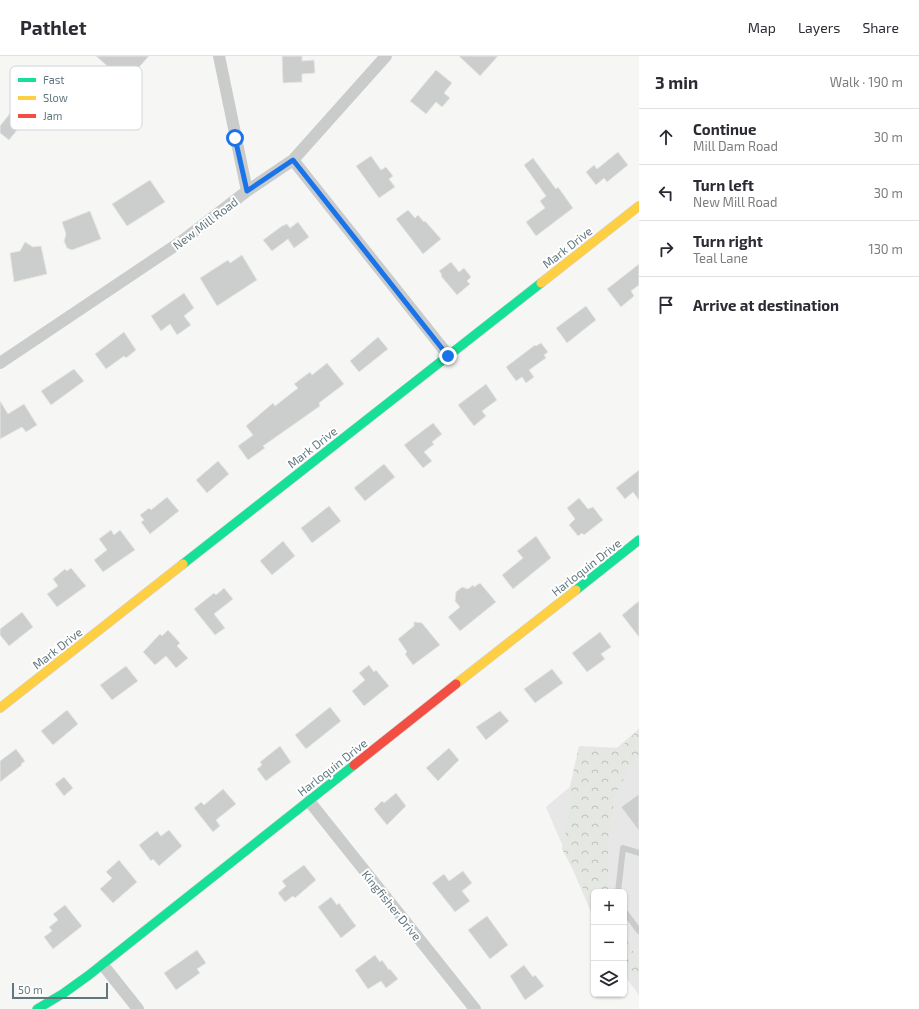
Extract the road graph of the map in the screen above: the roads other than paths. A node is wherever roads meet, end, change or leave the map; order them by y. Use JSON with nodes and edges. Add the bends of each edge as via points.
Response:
{"nodes":[{"id":1,"x":219,"y":56,"type":"edge"},
{"id":2,"x":386,"y":56,"type":"edge"},
{"id":3,"x":293,"y":160,"type":"junction"},
{"id":4,"x":247,"y":191,"type":"junction"},
{"id":5,"x":639,"y":206,"type":"edge"},
{"id":6,"x":448,"y":356,"type":"junction"},
{"id":7,"x":0,"y":363,"type":"edge"},
{"id":8,"x":639,"y":540,"type":"edge"},
{"id":9,"x":0,"y":708,"type":"edge"},
{"id":10,"x":309,"y":801,"type":"junction"},
{"id":11,"x":639,"y":853,"type":"edge"},
{"id":12,"x":618,"y":889,"type":"edge"},
{"id":13,"x":627,"y":915,"type":"edge"},
{"id":14,"x":639,"y":931,"type":"edge"},
{"id":15,"x":103,"y":965,"type":"junction"},
{"id":16,"x":37,"y":1009,"type":"edge"},
{"id":17,"x":138,"y":1009,"type":"edge"},
{"id":18,"x":475,"y":1009,"type":"edge"}],
"edges":[{"from":1,"to":4,"type":"street"},
{"from":2,"to":3,"type":"street","name":"New Mill Road"},
{"from":3,"to":4,"type":"street","name":"New Mill Road"},
{"from":3,"to":6,"type":"street"},
{"from":4,"to":7,"type":"street","name":"New Mill Road","via":[[182,241]]},
{"from":5,"to":6,"type":"street","name":"Mark Drive"},
{"from":6,"to":9,"type":"street","name":"Mark Drive"},
{"from":8,"to":10,"type":"street","name":"Harloquin Drive"},
{"from":10,"to":15,"type":"street","name":"Harloquin Drive"},
{"from":10,"to":18,"type":"street","name":"Kingfisher Drive"},
{"from":11,"to":12,"type":"lane","via":[[623,848]]},
{"from":13,"to":14,"type":"lane"},
{"from":15,"to":16,"type":"street","name":"Harloquin Drive","via":[[56,999]]},
{"from":15,"to":17,"type":"street"}]}
